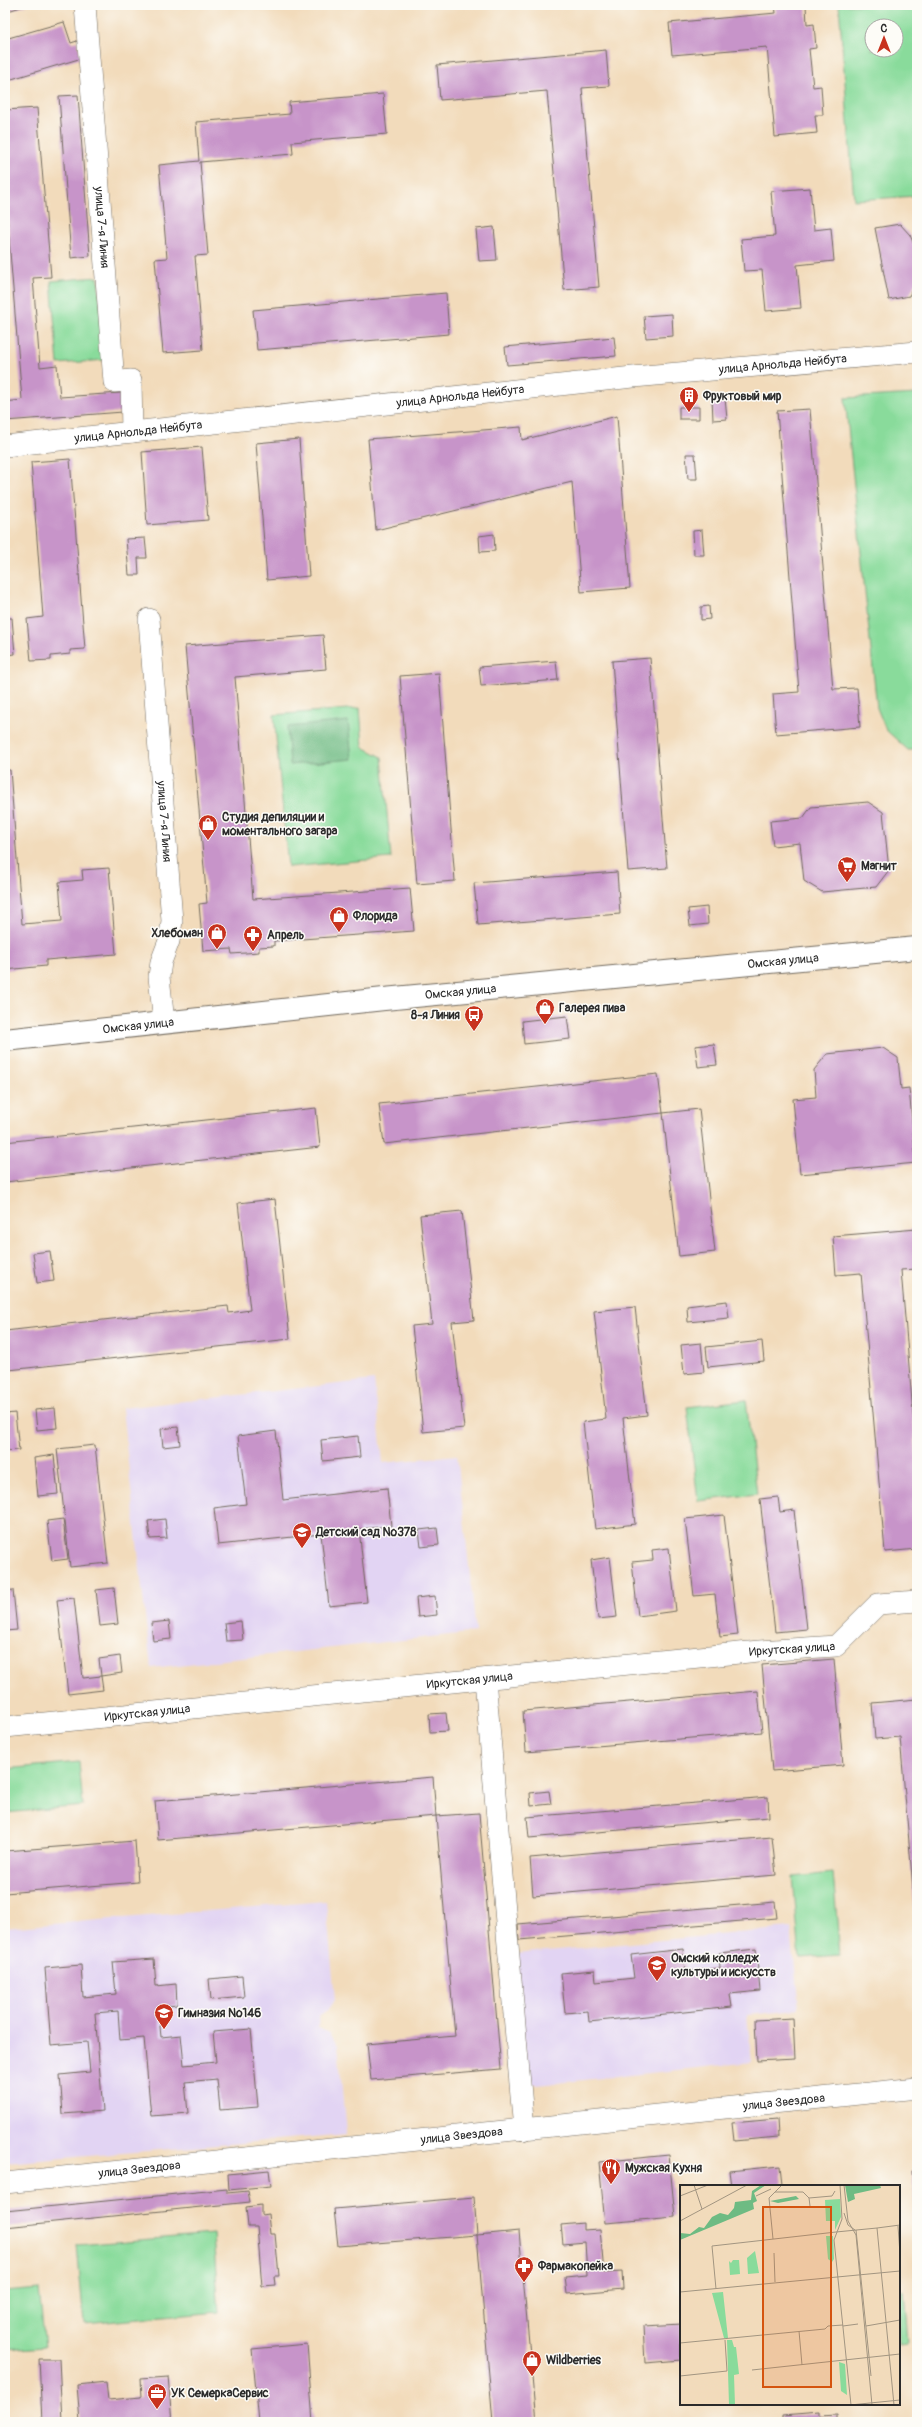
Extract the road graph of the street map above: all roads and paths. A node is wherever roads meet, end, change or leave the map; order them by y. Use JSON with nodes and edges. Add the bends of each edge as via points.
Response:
{"nodes":[{"id":1,"x":85,"y":5,"type":"edge"},
{"id":2,"x":917,"y":352,"type":"edge"},
{"id":3,"x":132,"y":432,"type":"junction"},
{"id":4,"x":5,"y":446,"type":"edge"},
{"id":5,"x":149,"y":619,"type":"dead end"},
{"id":6,"x":917,"y":948,"type":"edge"},
{"id":7,"x":164,"y":1022,"type":"junction"},
{"id":8,"x":5,"y":1040,"type":"edge"},
{"id":9,"x":917,"y":1601,"type":"edge"},
{"id":10,"x":485,"y":1679,"type":"junction"},
{"id":11,"x":5,"y":1727,"type":"edge"},
{"id":12,"x":917,"y":2088,"type":"edge"},
{"id":13,"x":524,"y":2130,"type":"junction"},
{"id":14,"x":5,"y":2183,"type":"edge"}],
"edges":[{"from":1,"to":3,"type":"street","name":"улица 7-я Линия","via":[[114,382],[131,380]]},
{"from":2,"to":3,"type":"street","name":"улица Арнольда Нейбута","via":[[625,378]]},
{"from":3,"to":4,"type":"street","name":"улица Арнольда Нейбута"},
{"from":5,"to":7,"type":"street","name":"улица 7-я Линия","via":[[172,921],[159,977]]},
{"from":6,"to":7,"type":"main road","name":"Омская улица"},
{"from":7,"to":8,"type":"main road","name":"Омская улица"},
{"from":9,"to":10,"type":"street","name":"Иркутская улица","via":[[878,1604],[836,1646],[759,1651]]},
{"from":10,"to":11,"type":"street","name":"Иркутская улица"},
{"from":10,"to":13,"type":"street"},
{"from":12,"to":13,"type":"street","name":"улица Звездова"},
{"from":13,"to":14,"type":"street","name":"улица Звездова"}]}
